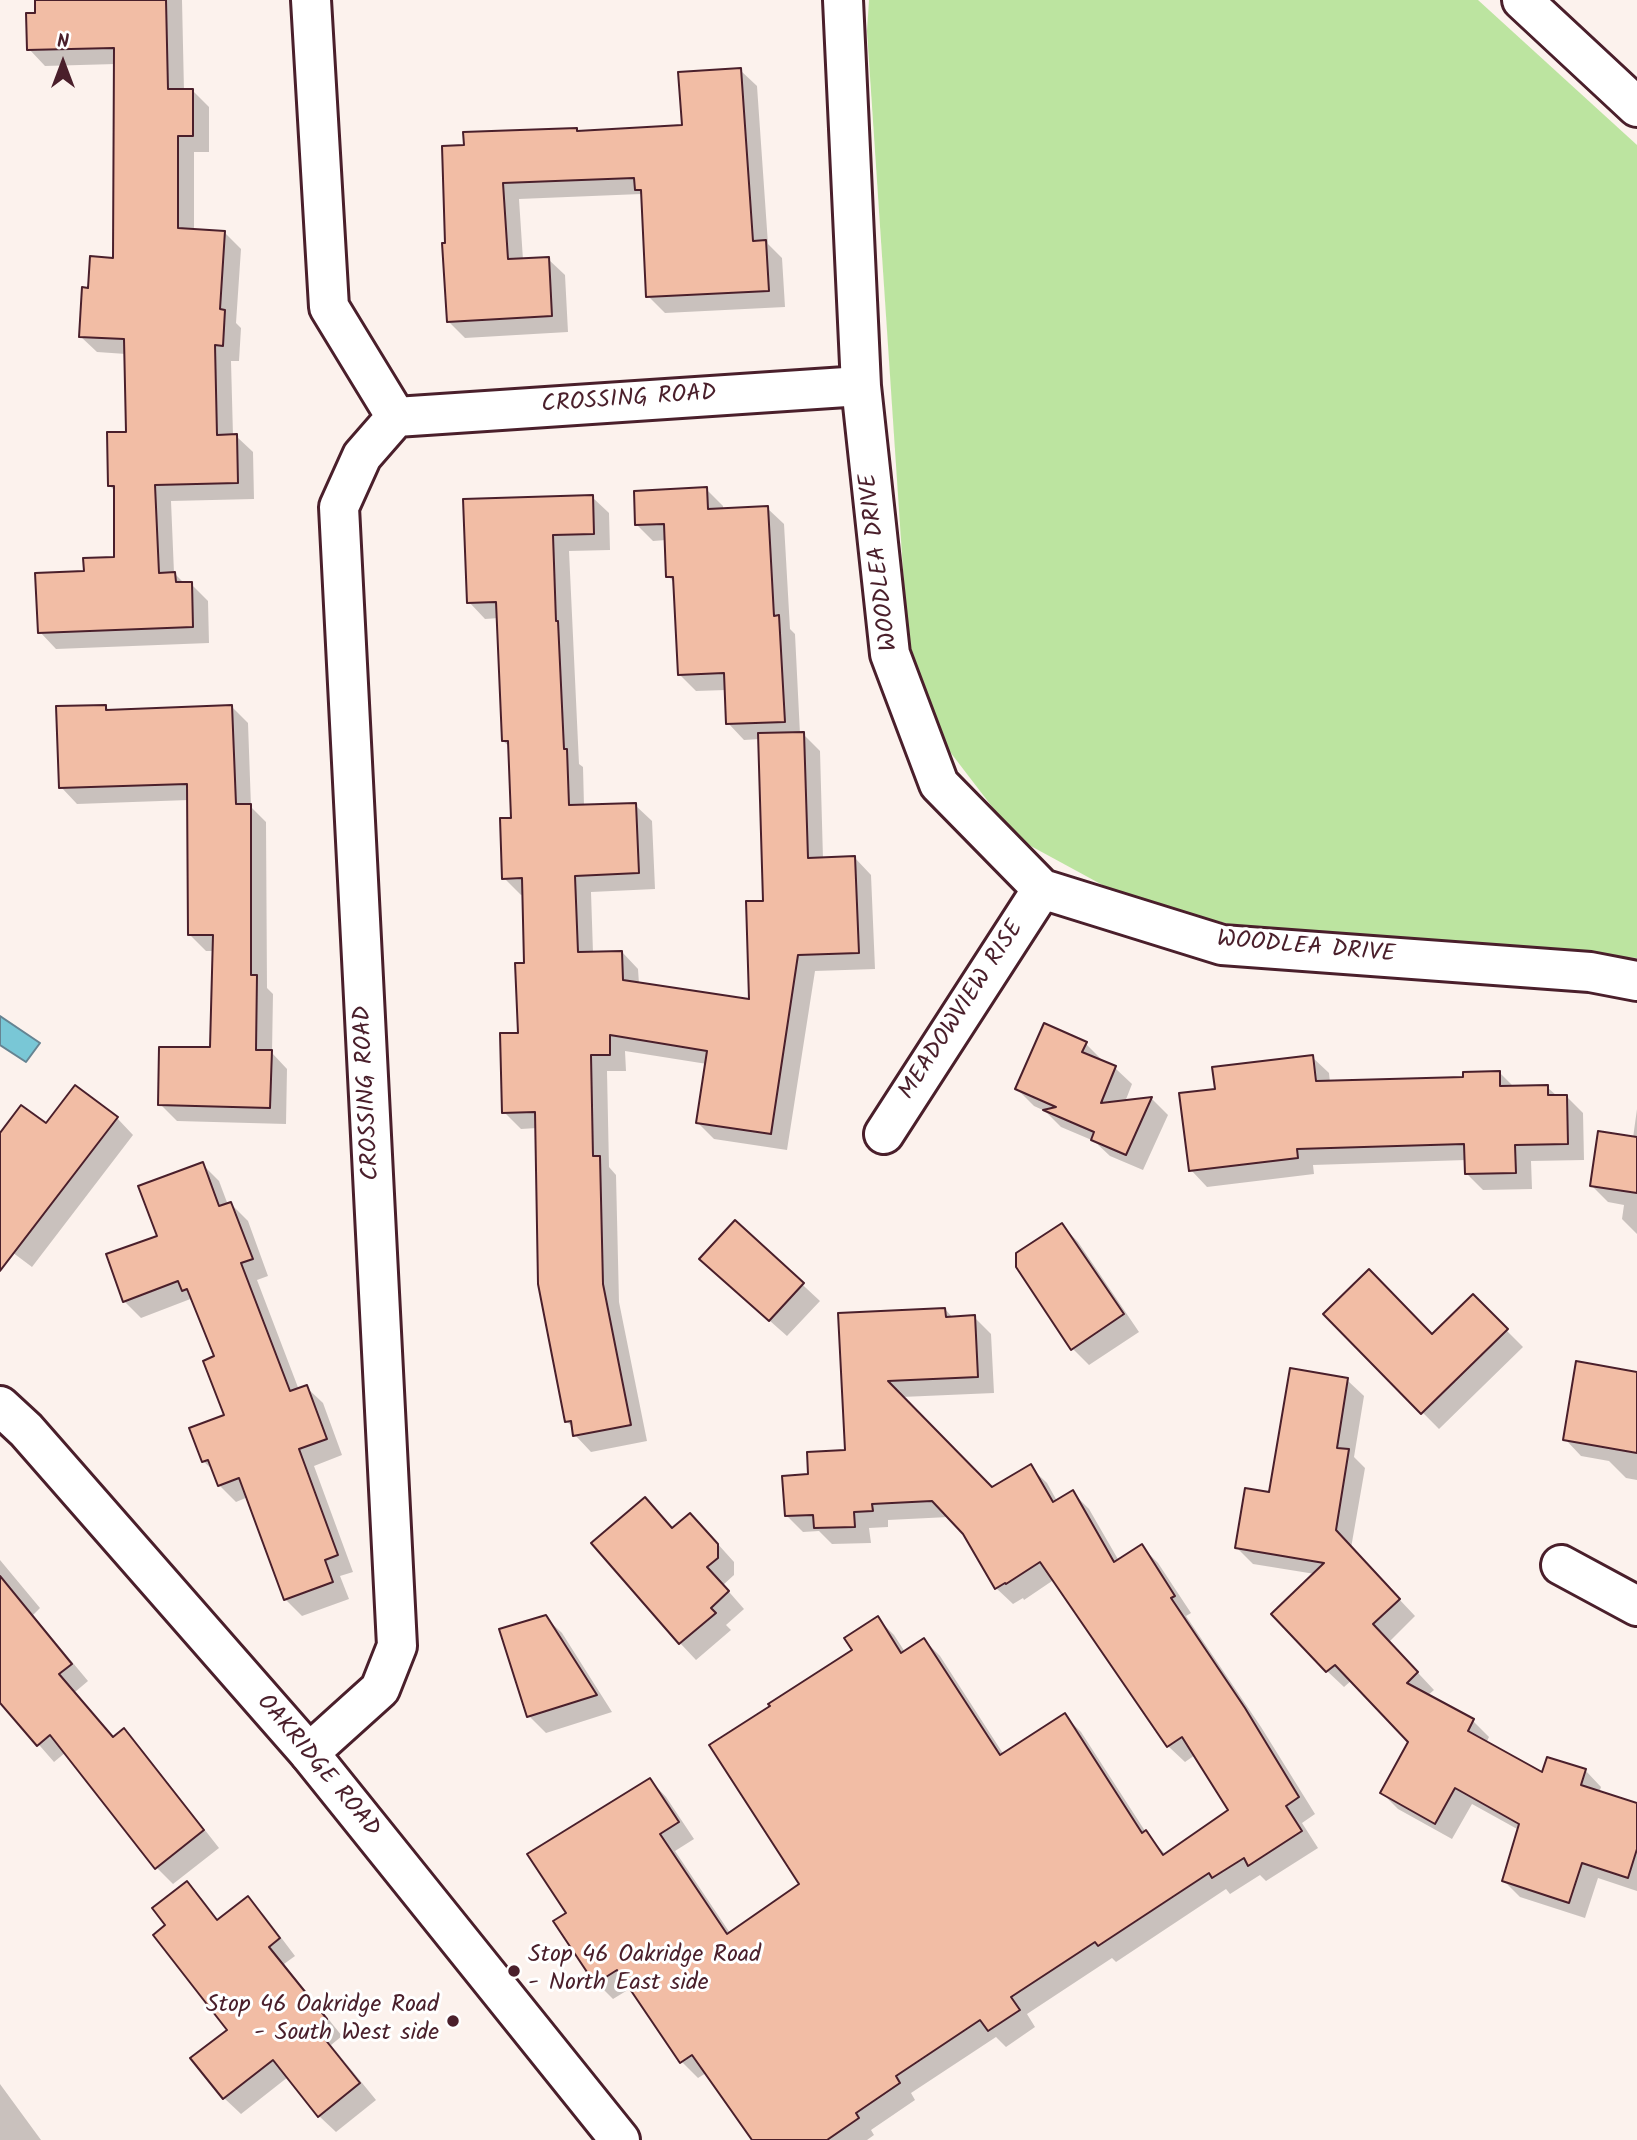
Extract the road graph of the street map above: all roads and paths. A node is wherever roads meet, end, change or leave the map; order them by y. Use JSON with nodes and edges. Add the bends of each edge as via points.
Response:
{"nodes":[{"id":1,"x":311,"y":0,"type":"edge"},
{"id":2,"x":843,"y":0,"type":"edge"},
{"id":3,"x":1522,"y":0,"type":"edge"},
{"id":4,"x":1637,"y":107,"type":"edge"},
{"id":5,"x":861,"y":386,"type":"junction"},
{"id":6,"x":396,"y":417,"type":"junction"},
{"id":7,"x":1042,"y":889,"type":"junction"},
{"id":8,"x":1637,"y":981,"type":"edge"},
{"id":9,"x":884,"y":1134,"type":"dead end"},
{"id":10,"x":0,"y":1406,"type":"edge"},
{"id":11,"x":1561,"y":1565,"type":"dead end"},
{"id":12,"x":1637,"y":1606,"type":"edge"},
{"id":13,"x":309,"y":1753,"type":"junction"},
{"id":14,"x":620,"y":2140,"type":"edge"}],
"edges":[{"from":1,"to":6,"type":"street","via":[[329,307]]},
{"from":2,"to":5,"type":"street","name":"WOODLEA DRIVE"},
{"from":3,"to":4,"type":"street"},
{"from":5,"to":6,"type":"street","name":"CROSSING ROAD"},
{"from":5,"to":7,"type":"street","name":"WOODLEA DRIVE","via":[[890,654],[939,784]]},
{"from":6,"to":13,"type":"street","name":"CROSSING ROAD","via":[[362,457],[339,508],[397,1646],[380,1689]]},
{"from":7,"to":8,"type":"street","name":"WOODLEA DRIVE","via":[[1222,945],[1590,972]]},
{"from":7,"to":9,"type":"street","name":"MEADOWVIEW RISE"},
{"from":10,"to":13,"type":"street","name":"OAKRIDGE ROAD"},
{"from":11,"to":12,"type":"street"},
{"from":13,"to":14,"type":"street","name":"OAKRIDGE ROAD"}]}
